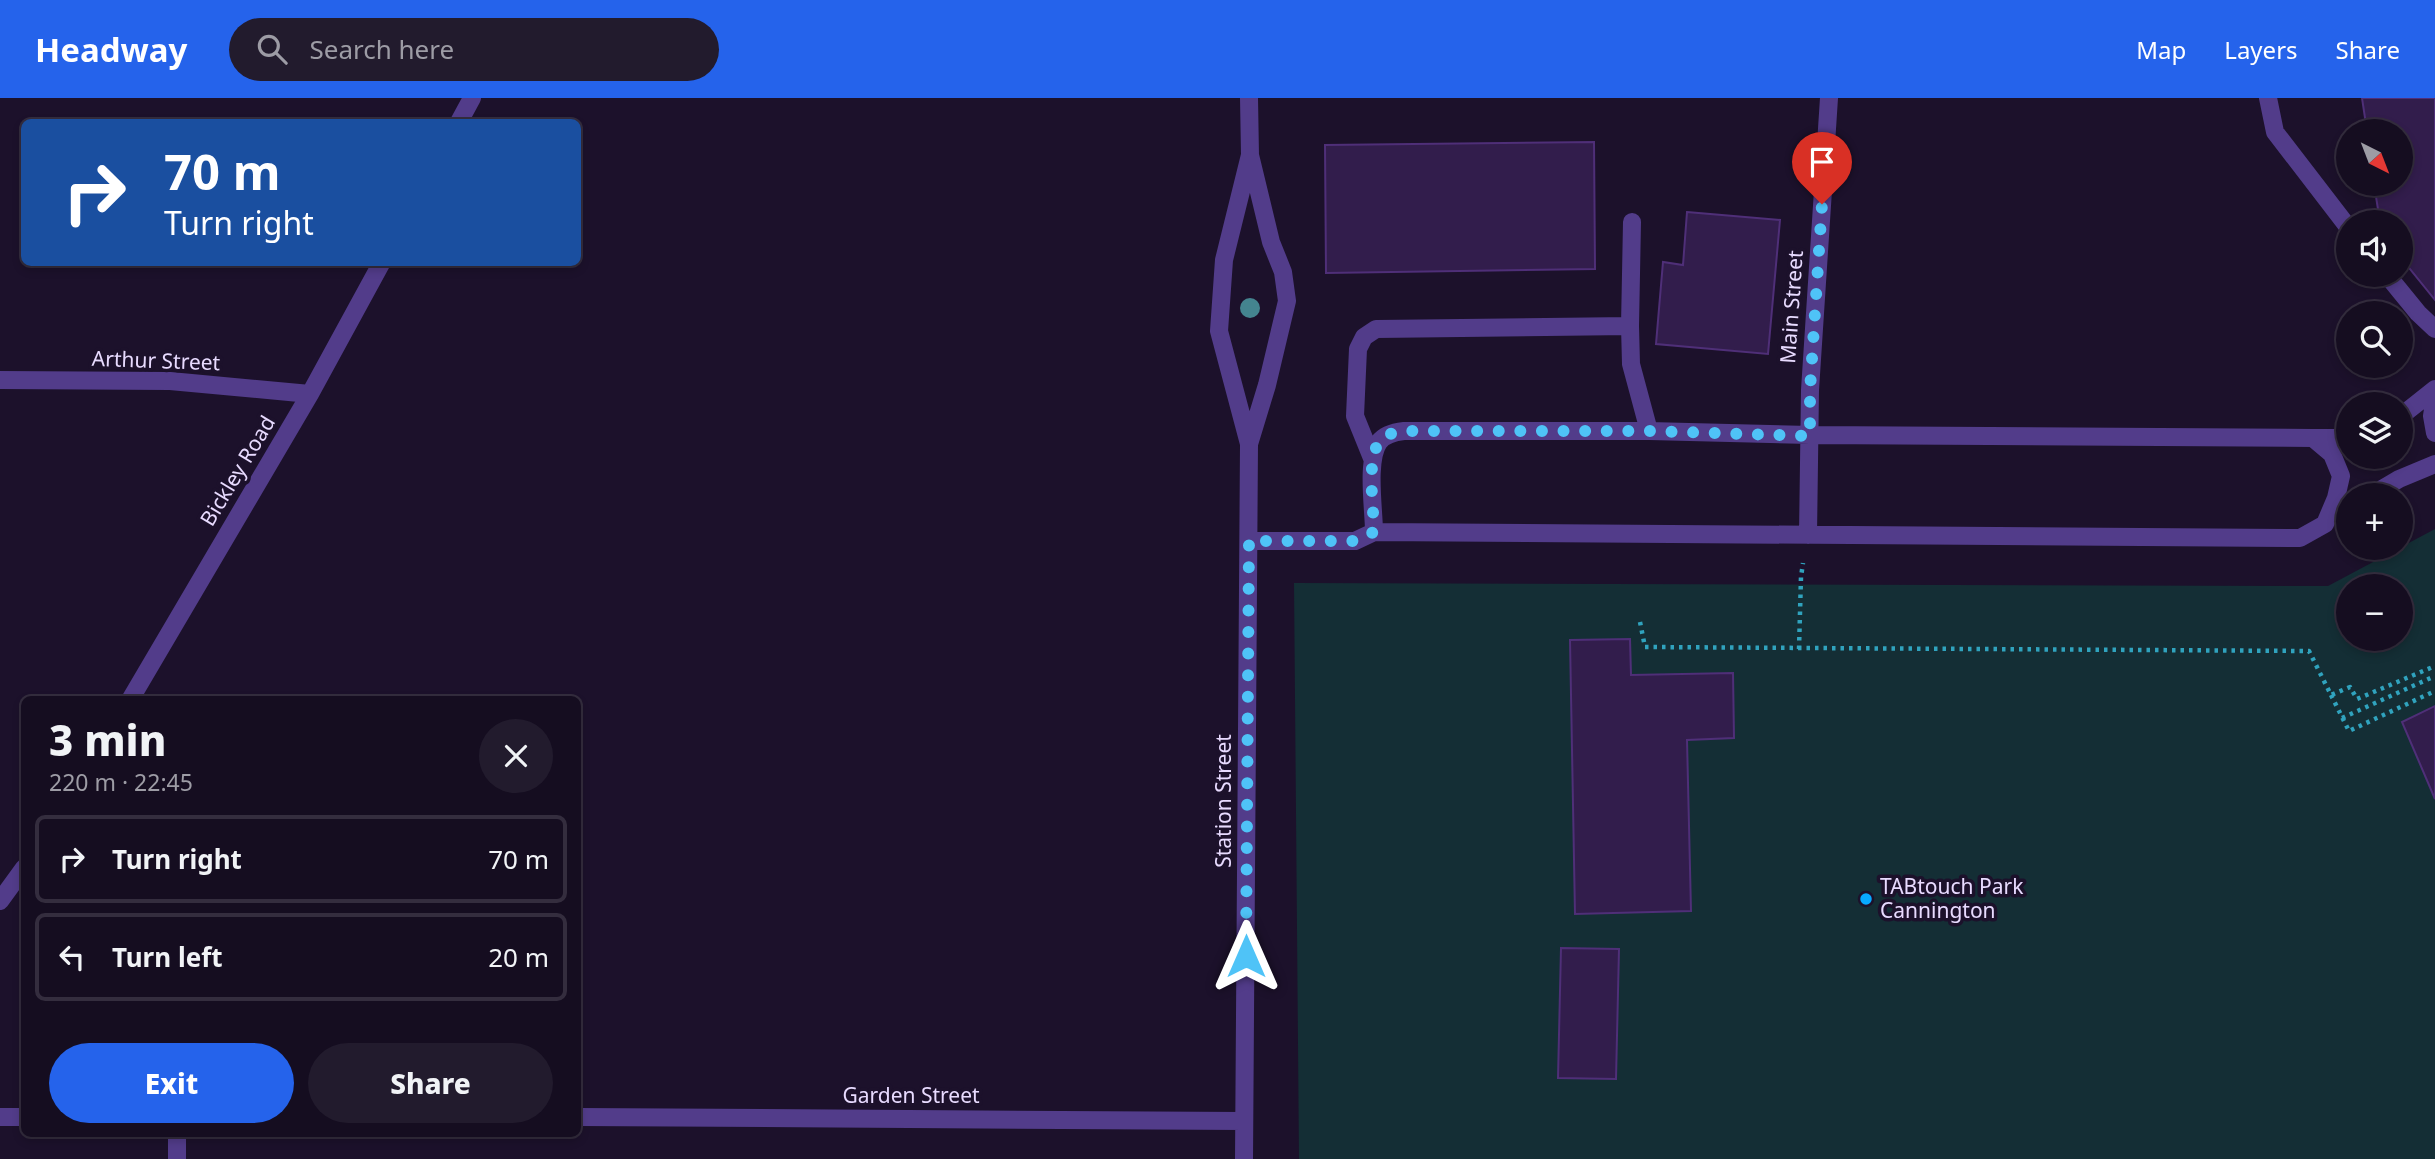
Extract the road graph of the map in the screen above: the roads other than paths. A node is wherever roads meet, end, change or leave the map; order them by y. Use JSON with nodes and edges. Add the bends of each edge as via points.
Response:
{"nodes":[{"id":1,"x":472,"y":98,"type":"edge"},
{"id":2,"x":1250,"y":98,"type":"edge"},
{"id":3,"x":1829,"y":98,"type":"edge"},
{"id":4,"x":2268,"y":98,"type":"edge"},
{"id":5,"x":461,"y":119,"type":"edge"},
{"id":6,"x":1250,"y":155,"type":"junction"},
{"id":7,"x":2336,"y":212,"type":"edge"},
{"id":8,"x":1632,"y":222,"type":"dead end"},
{"id":9,"x":380,"y":266,"type":"edge"},
{"id":10,"x":2397,"y":287,"type":"edge"},
{"id":11,"x":1630,"y":326,"type":"junction"},
{"id":12,"x":2435,"y":329,"type":"edge"},
{"id":13,"x":0,"y":380,"type":"edge"},
{"id":14,"x":2435,"y":389,"type":"edge"},
{"id":15,"x":310,"y":394,"type":"junction"},
{"id":16,"x":2435,"y":397,"type":"edge"},
{"id":17,"x":2413,"y":406,"type":"edge"},
{"id":18,"x":1649,"y":431,"type":"junction"},
{"id":19,"x":2435,"y":433,"type":"edge"},
{"id":20,"x":1810,"y":436,"type":"junction"},
{"id":21,"x":2313,"y":438,"type":"junction"},
{"id":22,"x":2336,"y":438,"type":"edge"},
{"id":23,"x":1249,"y":444,"type":"junction"},
{"id":24,"x":1372,"y":458,"type":"junction"},
{"id":25,"x":2435,"y":464,"type":"edge"},
{"id":26,"x":2392,"y":483,"type":"edge"},
{"id":27,"x":2336,"y":517,"type":"edge"},
{"id":28,"x":2325,"y":524,"type":"junction"},
{"id":29,"x":1374,"y":532,"type":"junction"},
{"id":30,"x":1808,"y":535,"type":"junction"},
{"id":31,"x":1249,"y":541,"type":"junction"},
{"id":32,"x":132,"y":696,"type":"edge"},
{"id":33,"x":21,"y":872,"type":"edge"},
{"id":34,"x":0,"y":901,"type":"edge"},
{"id":35,"x":0,"y":1117,"type":"edge"},
{"id":36,"x":21,"y":1117,"type":"edge"},
{"id":37,"x":581,"y":1117,"type":"edge"},
{"id":38,"x":1244,"y":1121,"type":"junction"},
{"id":39,"x":177,"y":1137,"type":"edge"},
{"id":40,"x":177,"y":1159,"type":"edge"},
{"id":41,"x":1244,"y":1159,"type":"edge"}],
"edges":[{"from":1,"to":5,"type":"street"},
{"from":2,"to":6,"type":"street","name":"Station Street"},
{"from":3,"to":20,"type":"street","name":"Main Street"},
{"from":4,"to":7,"type":"street","via":[[2278,138]]},
{"from":6,"to":23,"type":"street","name":"Station Street","via":[[1224,260],[1219,331]]},
{"from":6,"to":23,"type":"street","name":"Station Street","via":[[1287,301]]},
{"from":8,"to":11,"type":"street"},
{"from":9,"to":15,"type":"street","name":"Bickley Road"},
{"from":10,"to":12,"type":"street"},
{"from":11,"to":18,"type":"street","via":[[1631,364]]},
{"from":11,"to":24,"type":"street","via":[[1376,329],[1363,337],[1358,349],[1355,416]]},
{"from":13,"to":15,"type":"street","name":"Arthur Street","via":[[170,381]]},
{"from":14,"to":17,"type":"street"},
{"from":15,"to":32,"type":"street","name":"Bickley Road"},
{"from":16,"to":19,"type":"street"},
{"from":18,"to":20,"type":"street"},
{"from":18,"to":24,"type":"street","via":[[1404,431],[1390,433],[1380,441]]},
{"from":20,"to":21,"type":"street"},
{"from":20,"to":30,"type":"street","name":"Main Street"},
{"from":21,"to":22,"type":"street"},
{"from":21,"to":28,"type":"street","via":[[2332,454],[2342,476]]},
{"from":23,"to":31,"type":"street","name":"Station Street"},
{"from":24,"to":29,"type":"street"},
{"from":25,"to":26,"type":"street"},
{"from":27,"to":28,"type":"street"},
{"from":28,"to":30,"type":"street","via":[[2300,538]]},
{"from":29,"to":30,"type":"street"},
{"from":29,"to":31,"type":"street","via":[[1354,541]]},
{"from":31,"to":38,"type":"street","name":"Station Street"},
{"from":33,"to":34,"type":"street"},
{"from":35,"to":36,"type":"street"},
{"from":37,"to":38,"type":"street","name":"Garden Street"},
{"from":38,"to":41,"type":"street","name":"Station Street"},
{"from":39,"to":40,"type":"street"}]}
